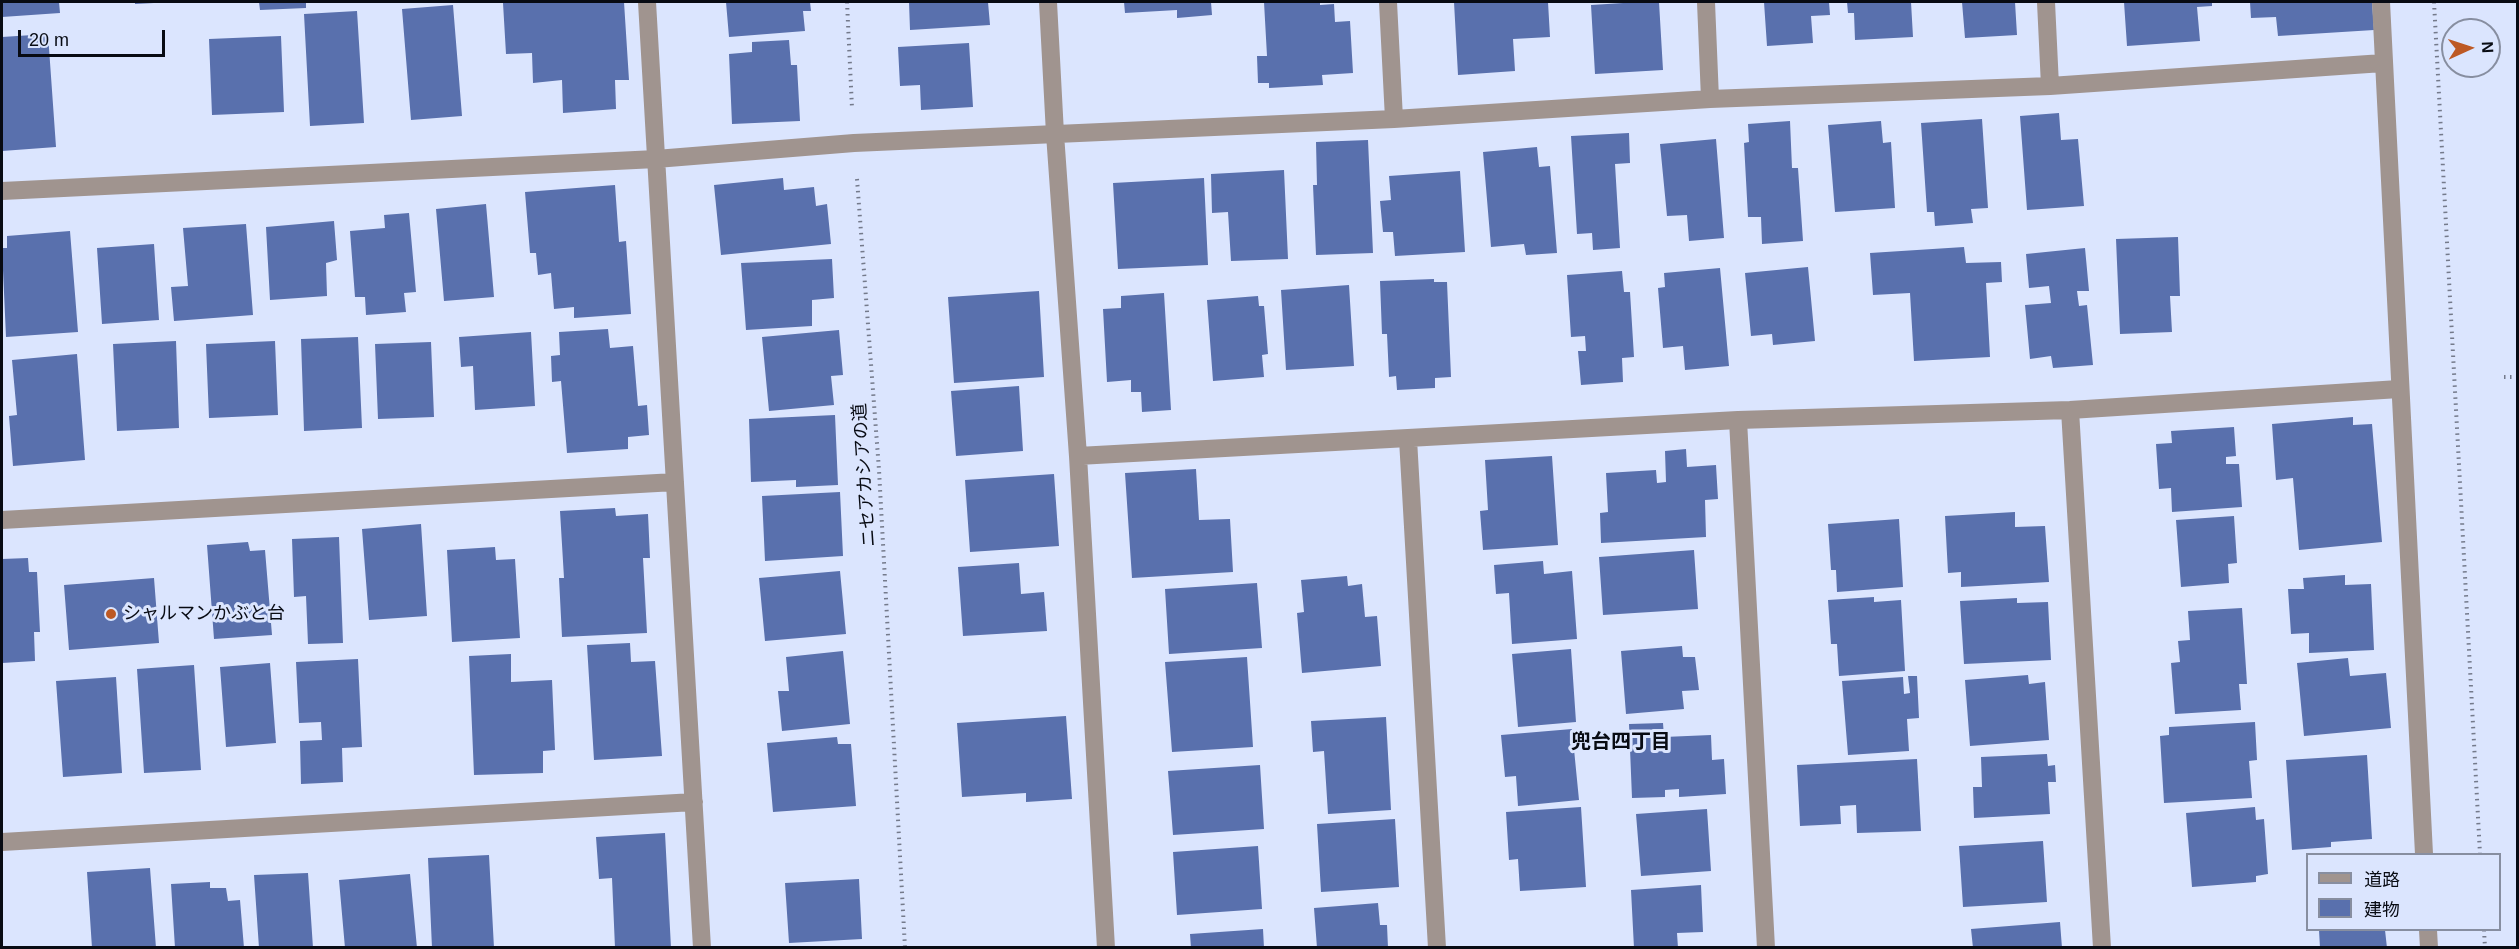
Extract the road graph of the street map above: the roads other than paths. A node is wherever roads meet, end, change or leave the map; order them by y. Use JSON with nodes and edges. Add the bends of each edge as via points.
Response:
{"nodes":[{"id":1,"x":647,"y":2,"type":"edge"},
{"id":2,"x":1048,"y":2,"type":"edge"},
{"id":3,"x":1388,"y":2,"type":"edge"},
{"id":4,"x":1706,"y":2,"type":"edge"},
{"id":5,"x":2046,"y":2,"type":"edge"},
{"id":6,"x":2381,"y":2,"type":"edge"},
{"id":7,"x":2384,"y":63,"type":"junction"},
{"id":8,"x":2050,"y":86,"type":"junction"},
{"id":9,"x":1710,"y":99,"type":"junction"},
{"id":10,"x":1394,"y":119,"type":"junction"},
{"id":11,"x":1055,"y":134,"type":"junction"},
{"id":12,"x":656,"y":159,"type":"junction"},
{"id":13,"x":2,"y":191,"type":"edge"},
{"id":14,"x":2399,"y":389,"type":"junction"},
{"id":15,"x":2070,"y":410,"type":"junction"},
{"id":16,"x":1738,"y":420,"type":"junction"},
{"id":17,"x":1408,"y":439,"type":"junction"},
{"id":18,"x":1078,"y":456,"type":"junction"},
{"id":19,"x":675,"y":482,"type":"junction"},
{"id":20,"x":2,"y":520,"type":"edge"},
{"id":21,"x":694,"y":802,"type":"junction"},
{"id":22,"x":2,"y":842,"type":"edge"},
{"id":23,"x":2424,"y":853,"type":"edge"},
{"id":24,"x":2428,"y":931,"type":"edge"},
{"id":25,"x":702,"y":948,"type":"edge"},
{"id":26,"x":1106,"y":948,"type":"edge"},
{"id":27,"x":1437,"y":948,"type":"edge"},
{"id":28,"x":1766,"y":948,"type":"edge"},
{"id":29,"x":2102,"y":948,"type":"edge"},
{"id":30,"x":2429,"y":948,"type":"edge"}],
"edges":[{"from":1,"to":12,"type":"street"},
{"from":2,"to":11,"type":"street"},
{"from":3,"to":10,"type":"street"},
{"from":4,"to":9,"type":"street"},
{"from":5,"to":8,"type":"street"},
{"from":6,"to":7,"type":"street"},
{"from":7,"to":8,"type":"street"},
{"from":7,"to":14,"type":"street"},
{"from":8,"to":9,"type":"street"},
{"from":9,"to":10,"type":"street"},
{"from":10,"to":11,"type":"street"},
{"from":11,"to":12,"type":"street","via":[[854,143]]},
{"from":11,"to":18,"type":"street"},
{"from":12,"to":13,"type":"street"},
{"from":12,"to":19,"type":"street"},
{"from":14,"to":15,"type":"street"},
{"from":14,"to":23,"type":"street"},
{"from":15,"to":16,"type":"street"},
{"from":15,"to":29,"type":"street"},
{"from":16,"to":17,"type":"street"},
{"from":16,"to":28,"type":"street"},
{"from":17,"to":18,"type":"street"},
{"from":17,"to":27,"type":"street"},
{"from":18,"to":26,"type":"street"},
{"from":19,"to":20,"type":"street"},
{"from":19,"to":21,"type":"street"},
{"from":21,"to":22,"type":"street"},
{"from":21,"to":25,"type":"street"},
{"from":24,"to":30,"type":"street"}]}
